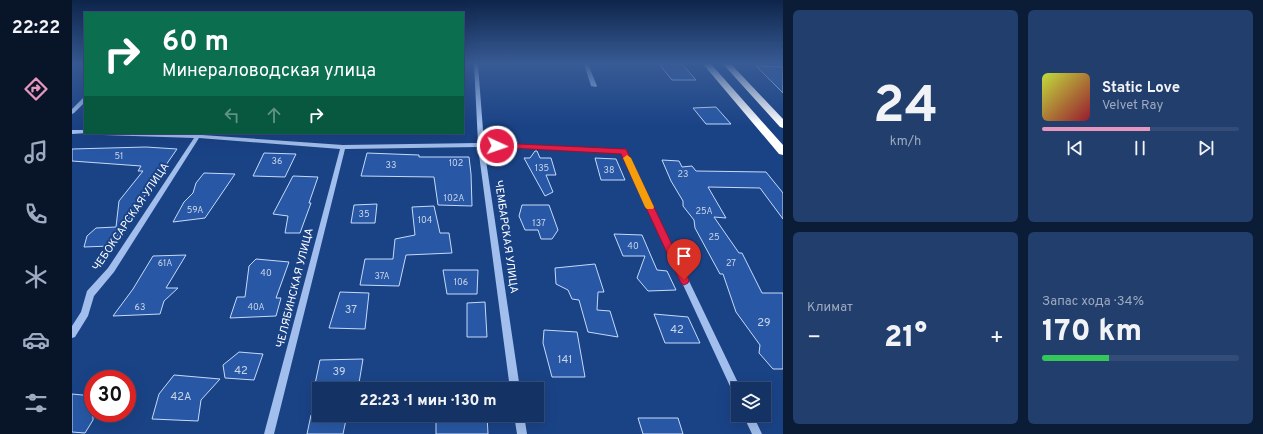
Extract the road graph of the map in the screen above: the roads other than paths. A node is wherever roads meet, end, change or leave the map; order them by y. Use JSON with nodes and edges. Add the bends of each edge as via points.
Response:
{"nodes":[{"id":1,"x":477,"y":84,"type":"edge"},
{"id":2,"x":724,"y":84,"type":"edge"},
{"id":3,"x":746,"y":84,"type":"edge"},
{"id":4,"x":84,"y":100,"type":"edge"},
{"id":5,"x":72,"y":112,"type":"edge"},
{"id":6,"x":783,"y":125,"type":"edge"},
{"id":7,"x":72,"y":132,"type":"edge"},
{"id":8,"x":84,"y":132,"type":"edge"},
{"id":9,"x":150,"y":134,"type":"edge"},
{"id":10,"x":198,"y":135,"type":"edge"},
{"id":11,"x":481,"y":145,"type":"junction"},
{"id":12,"x":342,"y":147,"type":"junction"},
{"id":13,"x":783,"y":152,"type":"edge"},
{"id":14,"x":72,"y":334,"type":"edge"},
{"id":15,"x":514,"y":382,"type":"edge"},
{"id":16,"x":732,"y":382,"type":"edge"},
{"id":17,"x":520,"y":422,"type":"edge"},
{"id":18,"x":751,"y":422,"type":"edge"},
{"id":19,"x":269,"y":434,"type":"edge"},
{"id":20,"x":522,"y":434,"type":"edge"},
{"id":21,"x":757,"y":434,"type":"edge"}],
"edges":[{"from":1,"to":11,"type":"street","name":"ЧЕМБАРСКАЯ УЛИЦА"},
{"from":2,"to":13,"type":"highway"},
{"from":3,"to":6,"type":"highway"},
{"from":4,"to":5,"type":"street"},
{"from":7,"to":8,"type":"street"},
{"from":9,"to":10,"type":"street"},
{"from":10,"to":12,"type":"street"},
{"from":10,"to":14,"type":"street","name":"ЧЕБОКСАРСКАЯ УЛИЦА","via":[[111,270],[90,294],[85,313]]},
{"from":11,"to":12,"type":"street"},
{"from":11,"to":15,"type":"street","name":"ЧЕМБАРСКАЯ УЛИЦА"},
{"from":11,"to":16,"type":"street","via":[[624,151]]},
{"from":12,"to":19,"type":"street","name":"ЧЕЛЯБИНСКАЯ УЛИЦА"},
{"from":17,"to":20,"type":"street"},
{"from":18,"to":21,"type":"street"}]}
